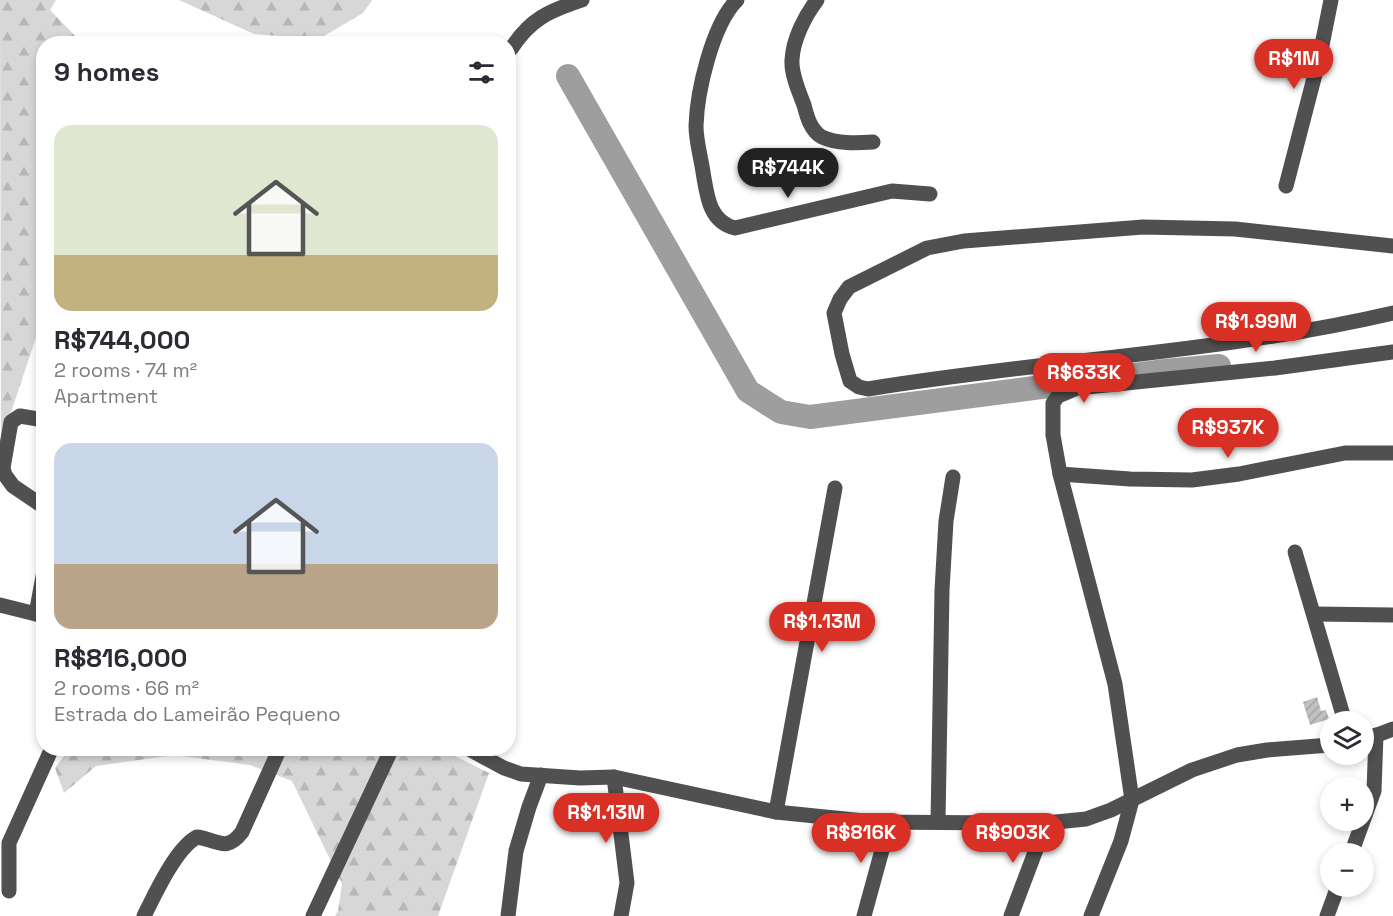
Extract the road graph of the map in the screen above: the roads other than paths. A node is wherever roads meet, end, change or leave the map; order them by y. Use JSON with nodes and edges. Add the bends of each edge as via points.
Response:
{"nodes":[{"id":1,"x":582,"y":0,"type":"edge"},
{"id":2,"x":737,"y":0,"type":"edge"},
{"id":3,"x":817,"y":0,"type":"edge"},
{"id":4,"x":1331,"y":0,"type":"edge"},
{"id":5,"x":516,"y":41,"type":"edge"},
{"id":6,"x":873,"y":142,"type":"dead end"},
{"id":7,"x":1286,"y":186,"type":"dead end"},
{"id":8,"x":930,"y":194,"type":"dead end"},
{"id":9,"x":1393,"y":246,"type":"edge"},
{"id":10,"x":1393,"y":313,"type":"edge"},
{"id":11,"x":1393,"y":352,"type":"edge"},
{"id":12,"x":36,"y":419,"type":"edge"},
{"id":13,"x":1393,"y":453,"type":"edge"},
{"id":14,"x":1060,"y":474,"type":"junction"},
{"id":15,"x":953,"y":477,"type":"dead end"},
{"id":16,"x":835,"y":488,"type":"dead end"},
{"id":17,"x":36,"y":502,"type":"edge"},
{"id":18,"x":1295,"y":552,"type":"dead end"},
{"id":19,"x":0,"y":605,"type":"edge"},
{"id":20,"x":36,"y":614,"type":"edge"},
{"id":21,"x":1314,"y":614,"type":"junction"},
{"id":22,"x":1393,"y":615,"type":"edge"},
{"id":23,"x":1342,"y":711,"type":"edge"},
{"id":24,"x":1393,"y":729,"type":"edge"},
{"id":25,"x":1374,"y":736,"type":"edge"},
{"id":26,"x":1320,"y":746,"type":"edge"},
{"id":27,"x":48,"y":756,"type":"edge"},
{"id":28,"x":276,"y":756,"type":"edge"},
{"id":29,"x":388,"y":756,"type":"edge"},
{"id":30,"x":481,"y":756,"type":"edge"},
{"id":31,"x":1372,"y":765,"type":"edge"},
{"id":32,"x":541,"y":775,"type":"junction"},
{"id":33,"x":614,"y":777,"type":"junction"},
{"id":34,"x":1132,"y":800,"type":"junction"},
{"id":35,"x":776,"y":812,"type":"junction"},
{"id":36,"x":890,"y":821,"type":"junction"},
{"id":37,"x":938,"y":822,"type":"junction"},
{"id":38,"x":1046,"y":823,"type":"junction"},
{"id":39,"x":1355,"y":843,"type":"edge"},
{"id":40,"x":9,"y":891,"type":"dead end"},
{"id":41,"x":1334,"y":897,"type":"edge"},
{"id":42,"x":144,"y":916,"type":"edge"},
{"id":43,"x":313,"y":916,"type":"edge"},
{"id":44,"x":508,"y":916,"type":"edge"},
{"id":45,"x":621,"y":916,"type":"edge"},
{"id":46,"x":864,"y":916,"type":"edge"},
{"id":47,"x":1011,"y":916,"type":"edge"},
{"id":48,"x":1090,"y":916,"type":"edge"},
{"id":49,"x":1327,"y":916,"type":"edge"}],
"edges":[{"from":1,"to":5,"type":"street","via":[[543,15]]},
{"from":2,"to":8,"type":"street","via":[[714,35],[696,127],[706,194],[718,220],[735,228],[892,191]]},
{"from":3,"to":6,"type":"street","via":[[797,37],[791,61],[810,125],[821,136],[834,140]]},
{"from":4,"to":7,"type":"street"},
{"from":9,"to":10,"type":"street","via":[[1234,230],[1143,227],[964,241],[927,248],[849,287],[834,313],[850,381],[868,389],[943,376],[1243,340]]},
{"from":11,"to":14,"type":"street","via":[[1065,392],[1053,403],[1052,414]]},
{"from":12,"to":17,"type":"street","via":[[20,416],[11,422],[3,468],[7,480]]},
{"from":13,"to":14,"type":"street","via":[[1345,453],[1192,480]]},
{"from":14,"to":34,"type":"street","via":[[1115,684]]},
{"from":15,"to":37,"type":"street","via":[[942,591]]},
{"from":16,"to":35,"type":"street"},
{"from":18,"to":21,"type":"street"},
{"from":19,"to":20,"type":"street"},
{"from":21,"to":22,"type":"street"},
{"from":21,"to":23,"type":"street"},
{"from":24,"to":25,"type":"street"},
{"from":26,"to":34,"type":"street","via":[[1237,755],[1192,770]]},
{"from":27,"to":40,"type":"street","via":[[9,843]]},
{"from":28,"to":42,"type":"street","via":[[235,841],[221,844],[197,837],[189,841]]},
{"from":29,"to":43,"type":"street"},
{"from":30,"to":32,"type":"street","via":[[521,774]]},
{"from":31,"to":39,"type":"street","via":[[1374,791]]},
{"from":32,"to":33,"type":"street"},
{"from":32,"to":44,"type":"street","via":[[516,851]]},
{"from":33,"to":35,"type":"street"},
{"from":33,"to":45,"type":"street","via":[[627,883]]},
{"from":34,"to":38,"type":"street","via":[[1086,819]]},
{"from":34,"to":48,"type":"street","via":[[1121,841]]},
{"from":35,"to":36,"type":"street"},
{"from":36,"to":37,"type":"street"},
{"from":36,"to":46,"type":"street"},
{"from":37,"to":38,"type":"street"},
{"from":38,"to":47,"type":"street"},
{"from":41,"to":49,"type":"street"}]}
